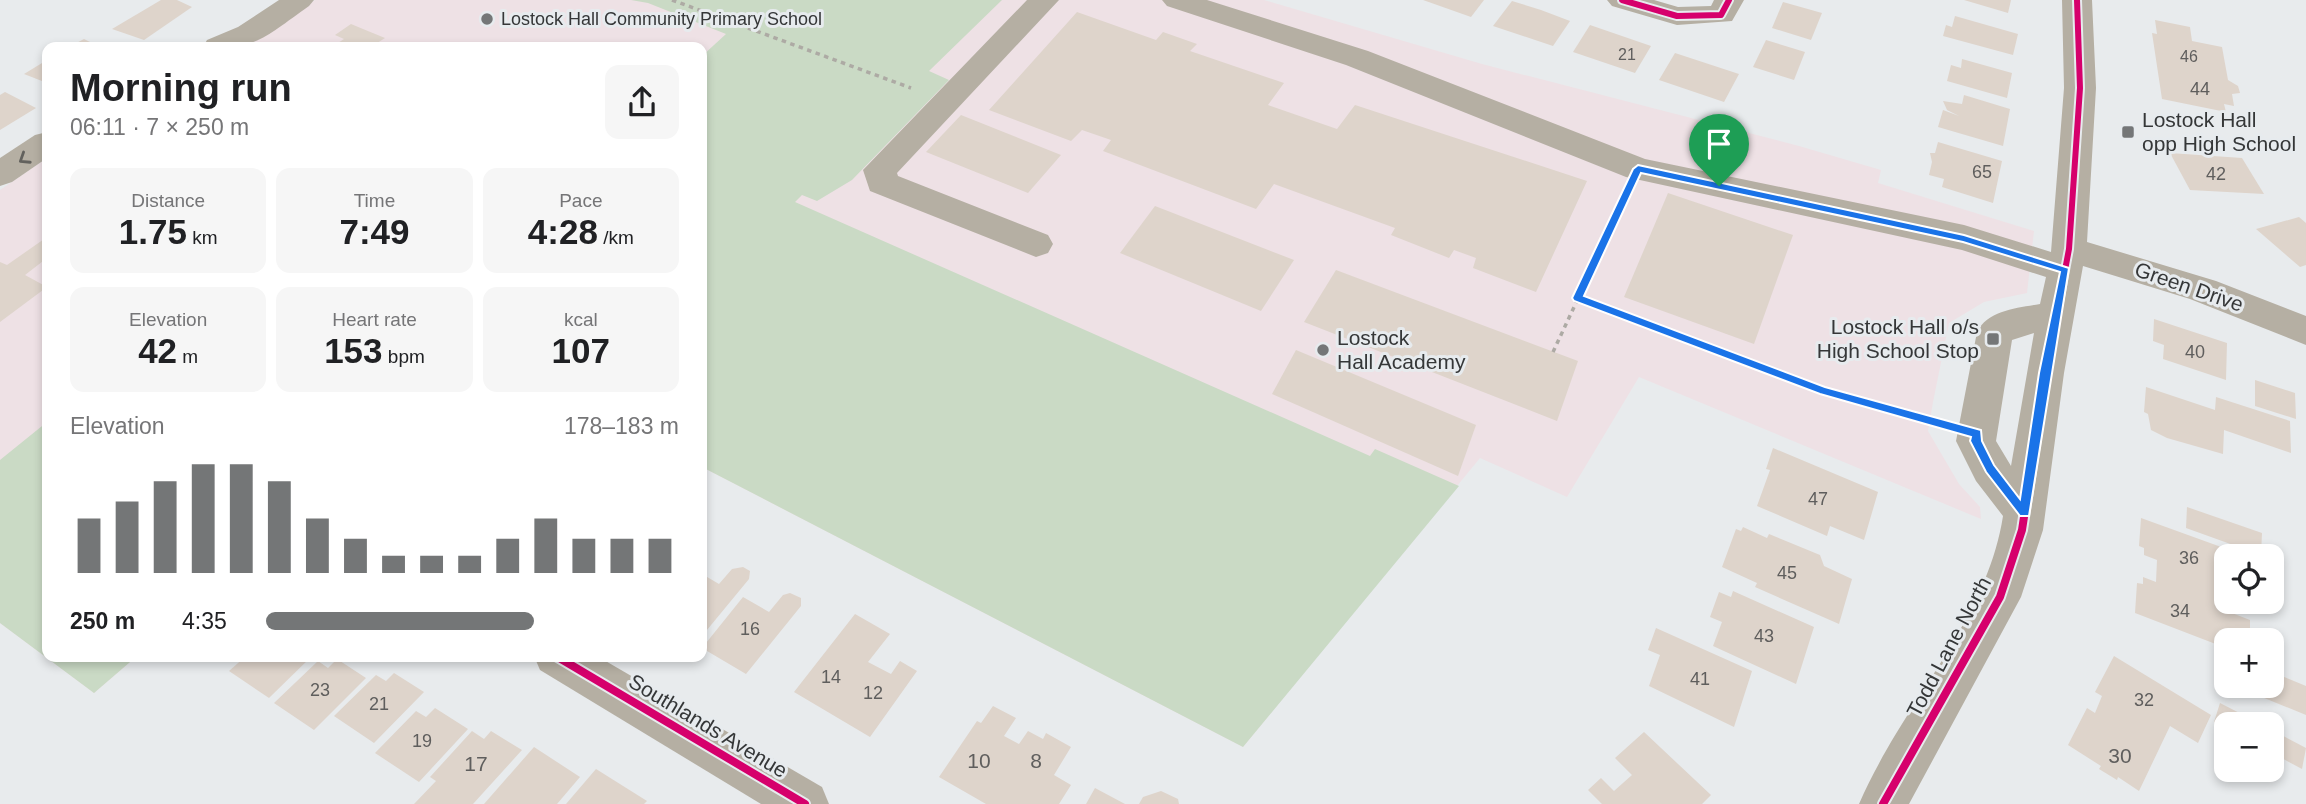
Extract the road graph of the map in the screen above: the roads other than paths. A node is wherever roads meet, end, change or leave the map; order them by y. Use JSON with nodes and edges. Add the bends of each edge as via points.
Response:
{"nodes":[{"id":1,"x":263,"y":0,"type":"edge"},
{"id":2,"x":299,"y":0,"type":"edge"},
{"id":3,"x":1044,"y":0,"type":"edge"},
{"id":4,"x":1177,"y":0,"type":"edge"},
{"id":5,"x":1622,"y":0,"type":"edge"},
{"id":6,"x":1729,"y":0,"type":"edge"},
{"id":7,"x":2077,"y":0,"type":"edge"},
{"id":8,"x":200,"y":42,"type":"edge"},
{"id":9,"x":230,"y":42,"type":"edge"},
{"id":10,"x":42,"y":146,"type":"edge"},
{"id":11,"x":0,"y":174,"type":"edge"},
{"id":12,"x":1036,"y":244,"type":"dead end"},
{"id":13,"x":2067,"y":260,"type":"junction"},
{"id":14,"x":2057,"y":314,"type":"junction"},
{"id":15,"x":2306,"y":331,"type":"edge"},
{"id":16,"x":2024,"y":513,"type":"junction"},
{"id":17,"x":566,"y":662,"type":"edge"},
{"id":18,"x":806,"y":804,"type":"edge"},
{"id":19,"x":1883,"y":804,"type":"edge"}],
"edges":[{"from":1,"to":8,"type":"street"},
{"from":2,"to":9,"type":"street"},
{"from":3,"to":12,"type":"street","via":[[880,170],[882,183]]},
{"from":4,"to":13,"type":"street","name":"Green Drive","via":[[1357,58],[1638,169]]},
{"from":5,"to":6,"type":"street","via":[[1676,16],[1721,15]]},
{"from":7,"to":13,"type":"street","name":"Todd Lane North","via":[[2080,88]]},
{"from":10,"to":11,"type":"street","one_way":true},
{"from":13,"to":14,"type":"street","name":"Todd Lane North"},
{"from":13,"to":15,"type":"street","name":"Green Drive","via":[[2203,290]]},
{"from":14,"to":16,"type":"street","name":"Todd Lane North"},
{"from":14,"to":16,"type":"street","via":[[2010,324],[1995,332],[1977,434],[1990,469]]},
{"from":16,"to":19,"type":"street","name":"Todd Lane North","via":[[2000,597]]},
{"from":17,"to":18,"type":"street","name":"Southlands Avenue"}]}
